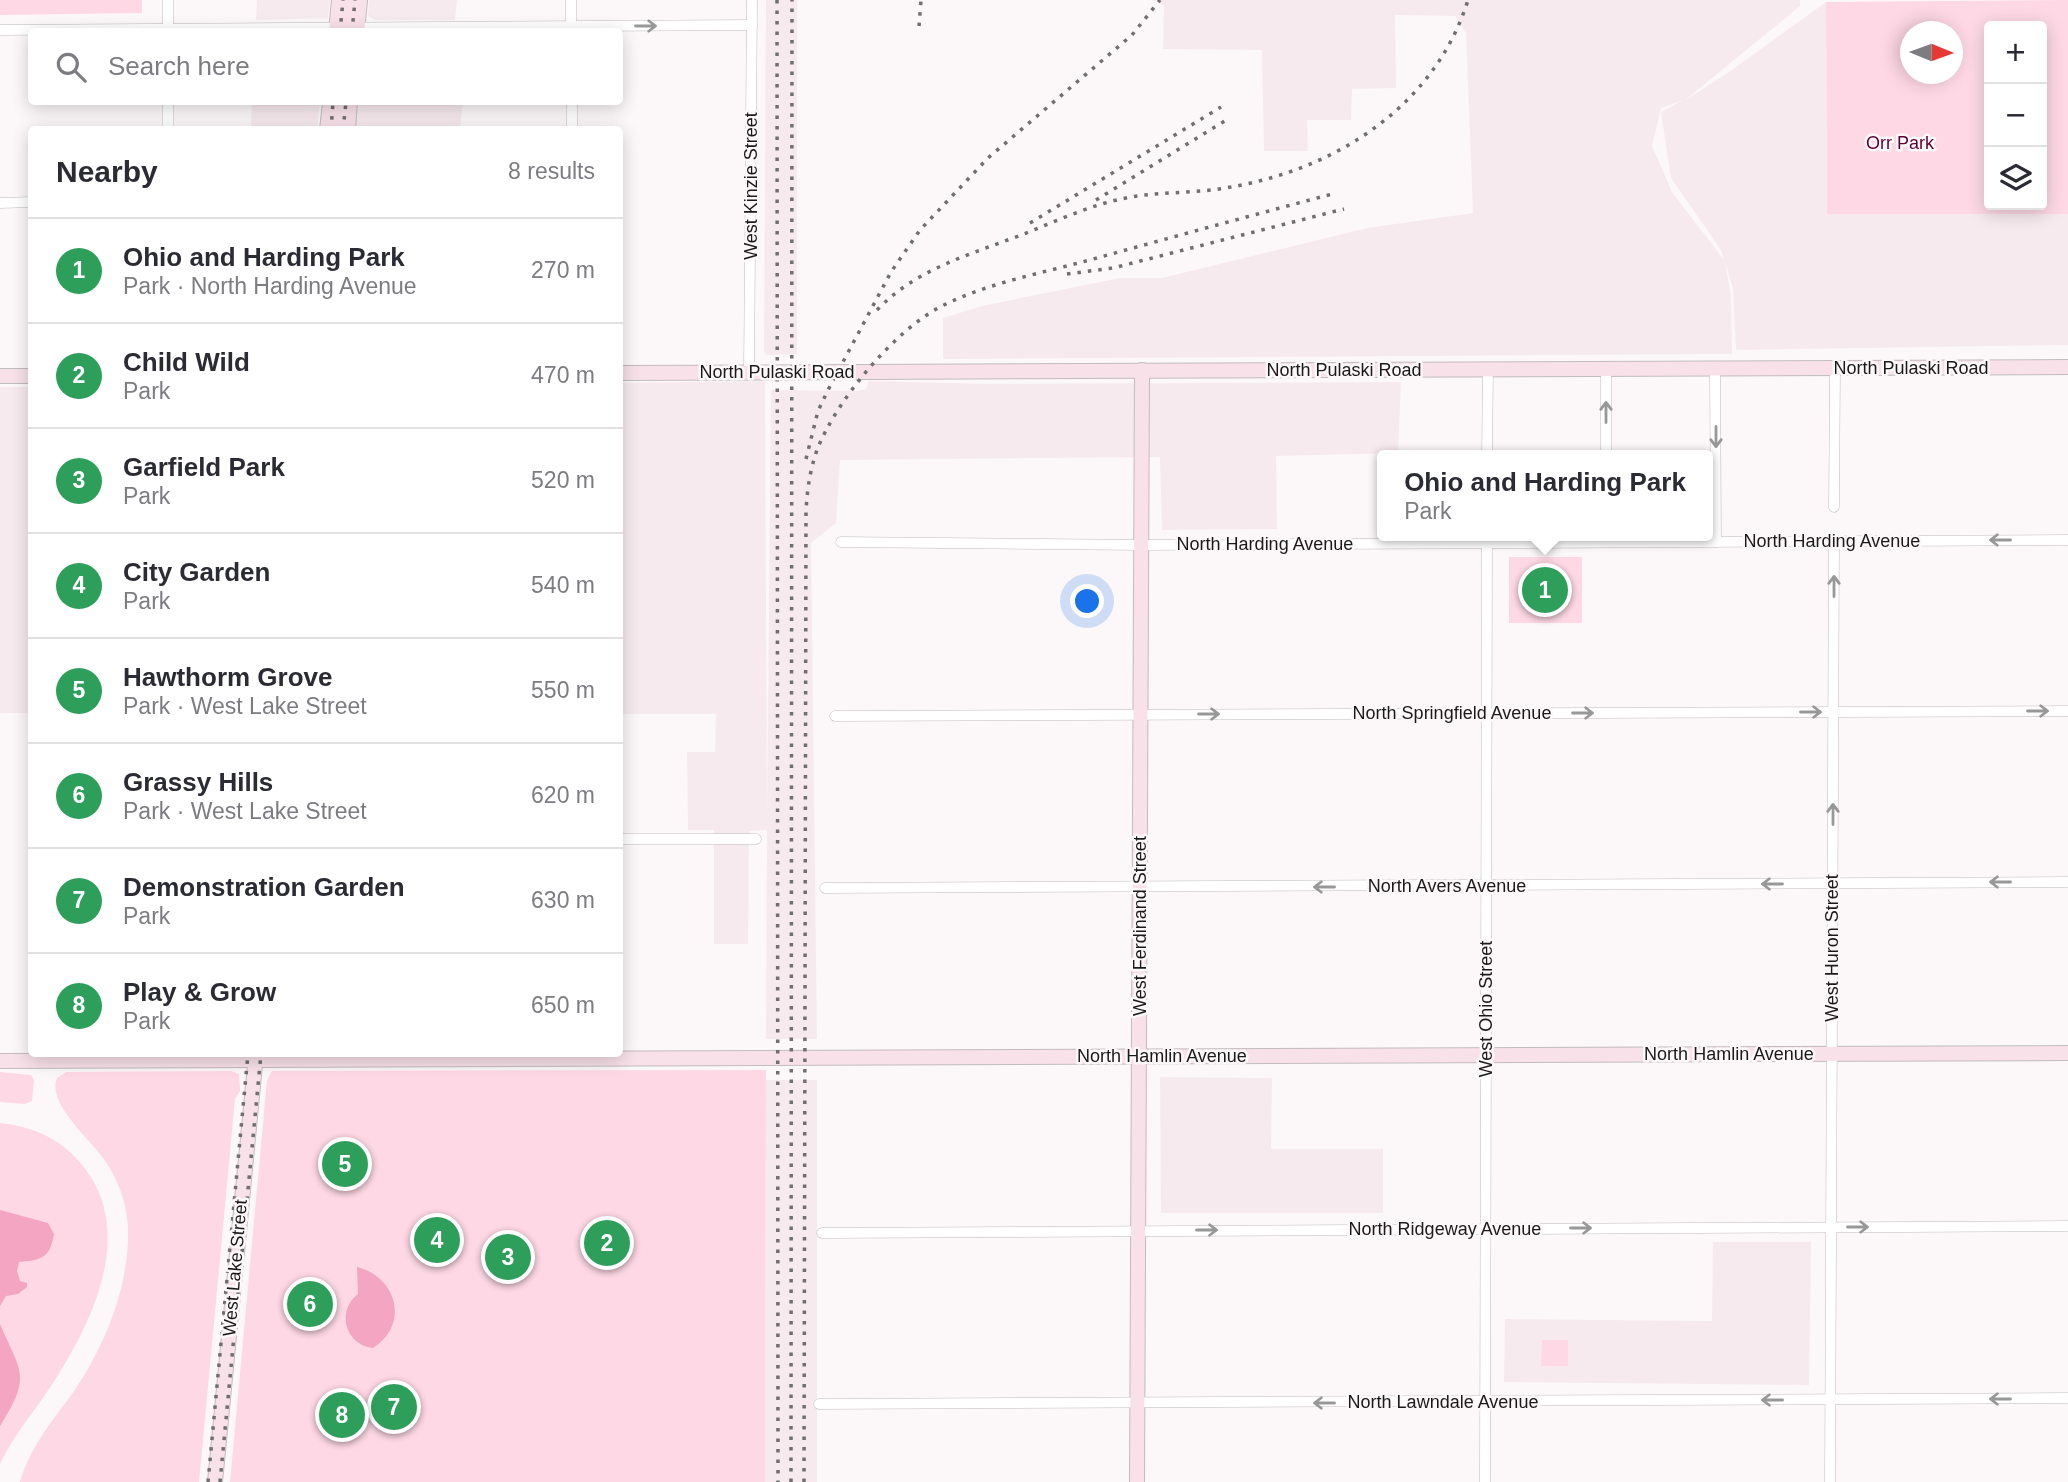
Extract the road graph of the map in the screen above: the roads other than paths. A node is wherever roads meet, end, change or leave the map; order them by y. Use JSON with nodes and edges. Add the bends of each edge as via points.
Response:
{"nodes":[{"id":1,"x":169,"y":0,"type":"edge"},
{"id":2,"x":339,"y":0,"type":"edge"},
{"id":3,"x":349,"y":0,"type":"edge"},
{"id":4,"x":360,"y":0,"type":"edge"},
{"id":5,"x":571,"y":0,"type":"edge"},
{"id":6,"x":752,"y":0,"type":"edge"},
{"id":7,"x":752,"y":25,"type":"junction"},
{"id":8,"x":168,"y":28,"type":"edge"},
{"id":9,"x":346,"y":28,"type":"edge"},
{"id":10,"x":347,"y":28,"type":"edge"},
{"id":11,"x":348,"y":28,"type":"edge"},
{"id":12,"x":571,"y":28,"type":"edge"},
{"id":13,"x":616,"y":28,"type":"edge"},
{"id":14,"x":0,"y":30,"type":"edge"},
{"id":15,"x":28,"y":30,"type":"edge"},
{"id":16,"x":168,"y":105,"type":"edge"},
{"id":17,"x":330,"y":105,"type":"edge"},
{"id":18,"x":340,"y":105,"type":"edge"},
{"id":19,"x":350,"y":105,"type":"edge"},
{"id":20,"x":572,"y":105,"type":"edge"},
{"id":21,"x":168,"y":126,"type":"edge"},
{"id":22,"x":327,"y":126,"type":"edge"},
{"id":23,"x":337,"y":126,"type":"edge"},
{"id":24,"x":348,"y":126,"type":"edge"},
{"id":25,"x":572,"y":126,"type":"edge"},
{"id":26,"x":28,"y":202,"type":"edge"},
{"id":27,"x":0,"y":203,"type":"edge"},
{"id":28,"x":2068,"y":367,"type":"edge"},
{"id":29,"x":1835,"y":368,"type":"junction"},
{"id":30,"x":1488,"y":369,"type":"junction"},
{"id":31,"x":1606,"y":369,"type":"junction"},
{"id":32,"x":1715,"y":369,"type":"junction"},
{"id":33,"x":1142,"y":370,"type":"junction"},
{"id":34,"x":749,"y":372,"type":"junction"},
{"id":35,"x":623,"y":373,"type":"edge"},
{"id":36,"x":0,"y":376,"type":"edge"},
{"id":37,"x":28,"y":376,"type":"edge"},
{"id":38,"x":1488,"y":450,"type":"edge"},
{"id":39,"x":1606,"y":450,"type":"edge"},
{"id":40,"x":1834,"y":507,"type":"dead end"},
{"id":41,"x":2068,"y":540,"type":"edge"},
{"id":42,"x":1377,"y":541,"type":"edge"},
{"id":43,"x":1487,"y":541,"type":"edge"},
{"id":44,"x":1713,"y":541,"type":"edge"},
{"id":45,"x":1716,"y":541,"type":"junction"},
{"id":46,"x":1834,"y":541,"type":"junction"},
{"id":47,"x":841,"y":542,"type":"dead end"},
{"id":48,"x":1141,"y":545,"type":"junction"},
{"id":49,"x":2068,"y":711,"type":"edge"},
{"id":50,"x":1833,"y":712,"type":"junction"},
{"id":51,"x":1487,"y":713,"type":"junction"},
{"id":52,"x":1141,"y":714,"type":"junction"},
{"id":53,"x":835,"y":716,"type":"dead end"},
{"id":54,"x":623,"y":839,"type":"edge"},
{"id":55,"x":756,"y":839,"type":"dead end"},
{"id":56,"x":2068,"y":882,"type":"edge"},
{"id":57,"x":1833,"y":884,"type":"junction"},
{"id":58,"x":1486,"y":886,"type":"junction"},
{"id":59,"x":825,"y":888,"type":"dead end"},
{"id":60,"x":1140,"y":888,"type":"junction"},
{"id":61,"x":2068,"y":1053,"type":"edge"},
{"id":62,"x":1832,"y":1054,"type":"junction"},
{"id":63,"x":1486,"y":1055,"type":"junction"},
{"id":64,"x":623,"y":1056,"type":"edge"},
{"id":65,"x":1139,"y":1056,"type":"junction"},
{"id":66,"x":43,"y":1057,"type":"edge"},
{"id":67,"x":264,"y":1057,"type":"edge"},
{"id":68,"x":236,"y":1060,"type":"junction"},
{"id":69,"x":0,"y":1061,"type":"edge"},
{"id":70,"x":253,"y":1088,"type":"junction"},
{"id":71,"x":247,"y":1146,"type":"junction"},
{"id":72,"x":2068,"y":1226,"type":"edge"},
{"id":73,"x":1831,"y":1227,"type":"junction"},
{"id":74,"x":1485,"y":1229,"type":"junction"},
{"id":75,"x":1139,"y":1230,"type":"junction"},
{"id":76,"x":822,"y":1233,"type":"dead end"},
{"id":77,"x":2068,"y":1398,"type":"edge"},
{"id":78,"x":1830,"y":1400,"type":"junction"},
{"id":79,"x":1485,"y":1402,"type":"junction"},
{"id":80,"x":819,"y":1404,"type":"dead end"},
{"id":81,"x":1138,"y":1404,"type":"junction"},
{"id":82,"x":215,"y":1482,"type":"edge"},
{"id":83,"x":1137,"y":1482,"type":"edge"},
{"id":84,"x":1485,"y":1482,"type":"edge"},
{"id":85,"x":1830,"y":1482,"type":"edge"}],
"edges":[{"from":1,"to":8,"type":"street"},
{"from":2,"to":9,"type":"street"},
{"from":3,"to":10,"type":"street"},
{"from":4,"to":11,"type":"street"},
{"from":5,"to":12,"type":"street"},
{"from":6,"to":7,"type":"street","name":"West Kinzie Street"},
{"from":13,"to":7,"type":"street","one_way":true},
{"from":7,"to":34,"type":"street","name":"West Kinzie Street"},
{"from":14,"to":15,"type":"street"},
{"from":16,"to":21,"type":"street"},
{"from":17,"to":22,"type":"street"},
{"from":18,"to":23,"type":"street"},
{"from":19,"to":24,"type":"street"},
{"from":20,"to":25,"type":"street"},
{"from":26,"to":27,"type":"street"},
{"from":28,"to":29,"type":"street","name":"North Pulaski Road"},
{"from":29,"to":32,"type":"street","name":"North Pulaski Road"},
{"from":29,"to":40,"type":"street"},
{"from":30,"to":31,"type":"street","name":"North Pulaski Road"},
{"from":30,"to":33,"type":"street","name":"North Pulaski Road"},
{"from":30,"to":38,"type":"street"},
{"from":31,"to":32,"type":"street","name":"North Pulaski Road"},
{"from":39,"to":31,"type":"street","one_way":true},
{"from":32,"to":45,"type":"street","one_way":true},
{"from":33,"to":34,"type":"street","name":"North Pulaski Road"},
{"from":33,"to":48,"type":"street","name":"West Ferdinand Street"},
{"from":34,"to":35,"type":"street","name":"North Pulaski Road"},
{"from":36,"to":37,"type":"street"},
{"from":41,"to":46,"type":"street","name":"North Harding Avenue","one_way":true},
{"from":42,"to":48,"type":"street","name":"North Harding Avenue"},
{"from":43,"to":51,"type":"street","name":"West Ohio Street"},
{"from":44,"to":45,"type":"street","name":"North Harding Avenue"},
{"from":45,"to":46,"type":"street","name":"North Harding Avenue"},
{"from":50,"to":46,"type":"street","name":"West Huron Street","one_way":true},
{"from":47,"to":48,"type":"street","name":"North Harding Avenue"},
{"from":48,"to":52,"type":"street","name":"West Ferdinand Street"},
{"from":50,"to":49,"type":"street","name":"North Springfield Avenue","one_way":true},
{"from":51,"to":50,"type":"street","name":"North Springfield Avenue","one_way":true},
{"from":57,"to":50,"type":"street","name":"West Huron Street","one_way":true},
{"from":52,"to":51,"type":"street","name":"North Springfield Avenue","one_way":true},
{"from":51,"to":58,"type":"street","name":"West Ohio Street"},
{"from":52,"to":53,"type":"street","name":"North Springfield Avenue"},
{"from":52,"to":60,"type":"street","name":"West Ferdinand Street"},
{"from":54,"to":55,"type":"street"},
{"from":56,"to":57,"type":"street","name":"North Avers Avenue","one_way":true},
{"from":57,"to":58,"type":"street","name":"North Avers Avenue","one_way":true},
{"from":57,"to":62,"type":"street","name":"West Huron Street"},
{"from":58,"to":60,"type":"street","name":"North Avers Avenue","one_way":true},
{"from":58,"to":63,"type":"street","name":"West Ohio Street"},
{"from":59,"to":60,"type":"street","name":"North Avers Avenue"},
{"from":60,"to":65,"type":"street","name":"West Ferdinand Street"},
{"from":61,"to":62,"type":"street","name":"North Hamlin Avenue"},
{"from":62,"to":63,"type":"street","name":"North Hamlin Avenue"},
{"from":62,"to":73,"type":"street","name":"West Huron Street"},
{"from":63,"to":65,"type":"street","name":"North Hamlin Avenue"},
{"from":63,"to":74,"type":"street","name":"West Ohio Street"},
{"from":64,"to":65,"type":"street","name":"North Hamlin Avenue"},
{"from":65,"to":75,"type":"street","name":"West Ferdinand Street"},
{"from":66,"to":68,"type":"street","name":"North Hamlin Avenue"},
{"from":66,"to":69,"type":"street","name":"North Hamlin Avenue"},
{"from":67,"to":68,"type":"street","name":"North Hamlin Avenue"},
{"from":67,"to":70,"type":"street","name":"West Lake Street"},
{"from":67,"to":71,"type":"street","via":[[257,1134]]},
{"from":68,"to":70,"type":"street"},
{"from":70,"to":71,"type":"street","name":"West Lake Street"},
{"from":71,"to":82,"type":"street","name":"West Lake Street"},
{"from":73,"to":72,"type":"street","name":"North Ridgeway Avenue","one_way":true},
{"from":74,"to":73,"type":"street","name":"North Ridgeway Avenue","one_way":true},
{"from":73,"to":78,"type":"street","name":"West Huron Street"},
{"from":75,"to":74,"type":"street","name":"North Ridgeway Avenue","one_way":true},
{"from":74,"to":79,"type":"street","name":"West Ohio Street"},
{"from":75,"to":76,"type":"street","name":"North Ridgeway Avenue"},
{"from":75,"to":81,"type":"street","name":"West Ferdinand Street"},
{"from":77,"to":78,"type":"street","name":"North Lawndale Avenue","one_way":true},
{"from":78,"to":79,"type":"street","name":"North Lawndale Avenue","one_way":true},
{"from":78,"to":85,"type":"street","name":"West Huron Street"},
{"from":79,"to":81,"type":"street","name":"North Lawndale Avenue","one_way":true},
{"from":79,"to":84,"type":"street","name":"West Ohio Street"},
{"from":80,"to":81,"type":"street","name":"North Lawndale Avenue"},
{"from":81,"to":83,"type":"street","name":"West Ferdinand Street"}]}
